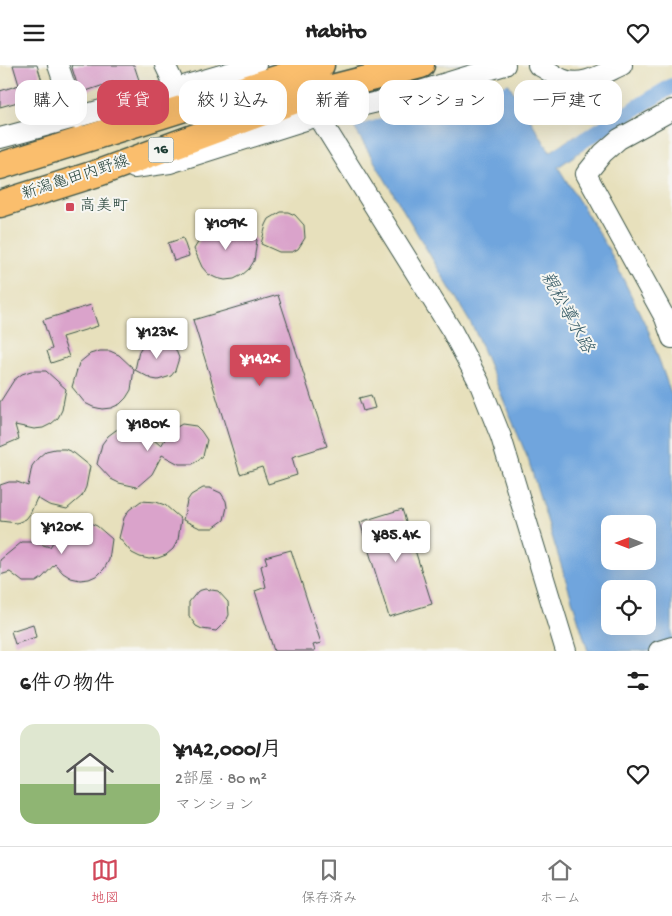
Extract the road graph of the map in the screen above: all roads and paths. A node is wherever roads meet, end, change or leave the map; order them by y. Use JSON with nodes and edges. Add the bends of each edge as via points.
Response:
{"nodes":[{"id":1,"x":58,"y":65,"type":"edge"},
{"id":2,"x":166,"y":65,"type":"edge"},
{"id":3,"x":256,"y":65,"type":"edge"},
{"id":4,"x":505,"y":65,"type":"edge"},
{"id":5,"x":538,"y":65,"type":"edge"},
{"id":6,"x":622,"y":65,"type":"edge"},
{"id":7,"x":408,"y":67,"type":"edge"},
{"id":8,"x":63,"y":80,"type":"edge"},
{"id":9,"x":360,"y":80,"type":"edge"},
{"id":10,"x":176,"y":88,"type":"junction"},
{"id":11,"x":369,"y":93,"type":"edge"},
{"id":12,"x":297,"y":96,"type":"edge"},
{"id":13,"x":297,"y":100,"type":"edge"},
{"id":14,"x":672,"y":110,"type":"edge"},
{"id":15,"x":87,"y":116,"type":"edge"},
{"id":16,"x":52,"y":125,"type":"edge"},
{"id":17,"x":339,"y":125,"type":"edge"},
{"id":18,"x":0,"y":138,"type":"edge"},
{"id":19,"x":0,"y":166,"type":"edge"},
{"id":20,"x":0,"y":204,"type":"edge"},
{"id":21,"x":672,"y":338,"type":"edge"},
{"id":22,"x":672,"y":647,"type":"edge"},
{"id":23,"x":566,"y":651,"type":"edge"},
{"id":24,"x":659,"y":651,"type":"edge"}],
"edges":[{"from":1,"to":8,"type":"street"},
{"from":2,"to":10,"type":"street"},
{"from":3,"to":10,"type":"street"},
{"from":4,"to":11,"type":"street","via":[[407,95]]},
{"from":5,"to":6,"type":"street","via":[[572,82],[591,79]]},
{"from":7,"to":9,"type":"main road","number":"16"},
{"from":10,"to":15,"type":"street"},
{"from":12,"to":19,"type":"main road","number":"16"},
{"from":13,"to":20,"type":"main road","name":"新潟亀田内野線","number":"16","via":[[102,172]]},
{"from":14,"to":21,"type":"street","via":[[619,139],[586,174],[665,318]]},
{"from":16,"to":18,"type":"street"},
{"from":17,"to":23,"type":"street","via":[[479,382],[500,437]]},
{"from":22,"to":24,"type":"street"}]}
